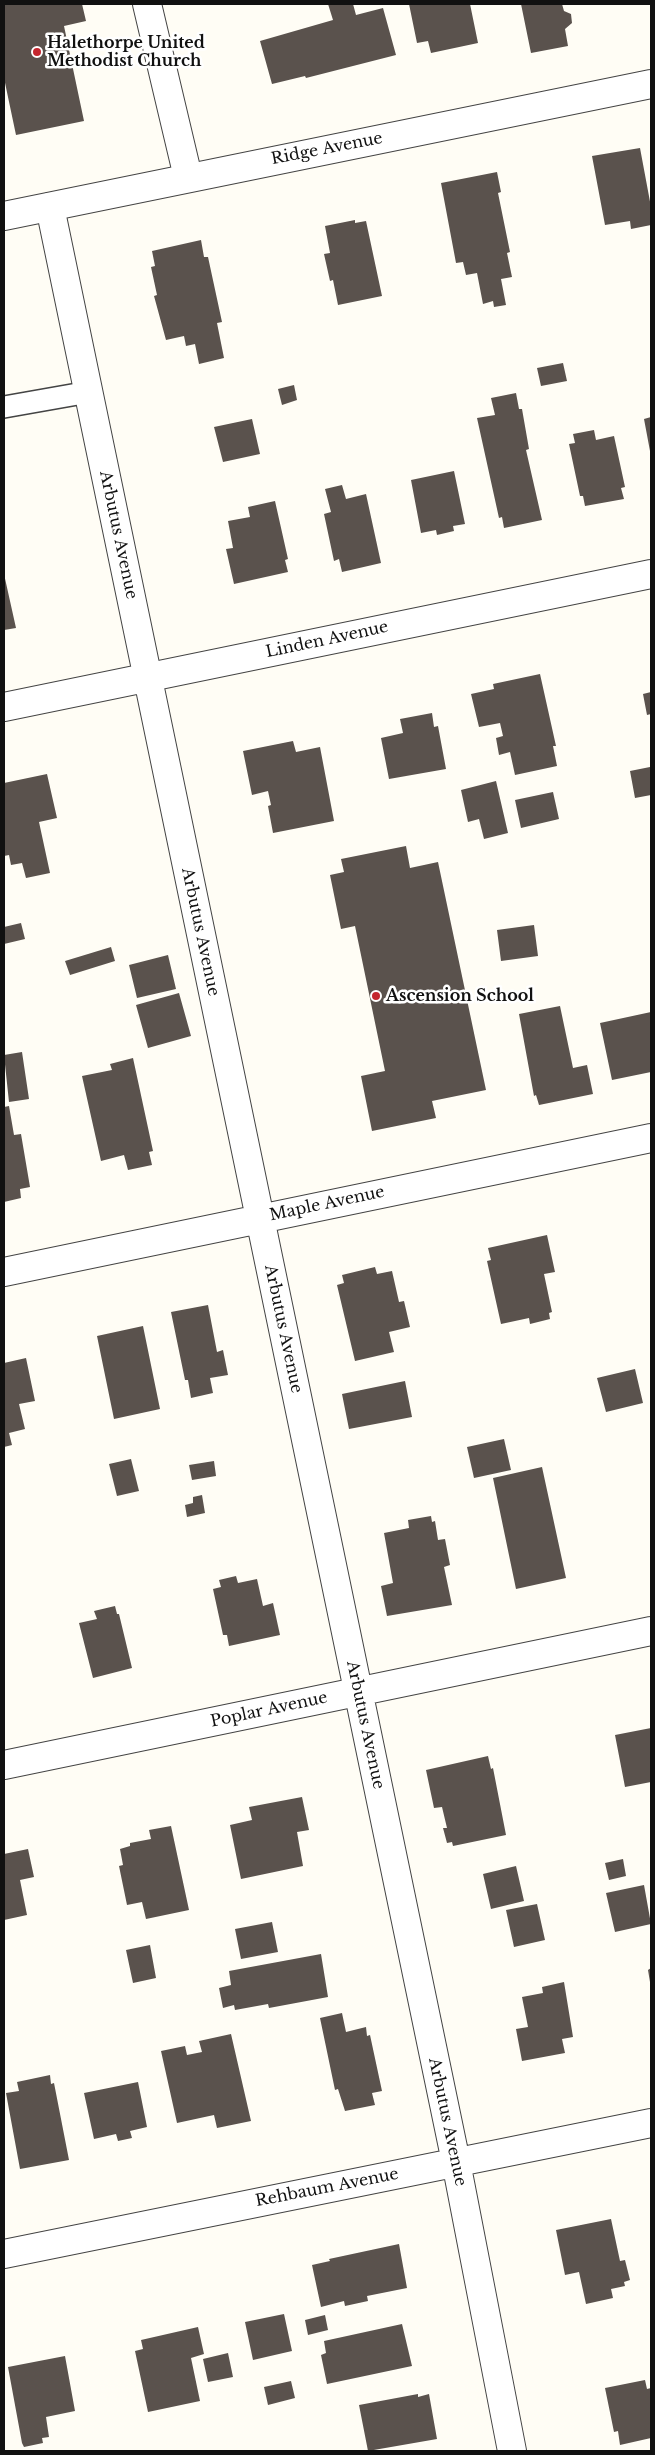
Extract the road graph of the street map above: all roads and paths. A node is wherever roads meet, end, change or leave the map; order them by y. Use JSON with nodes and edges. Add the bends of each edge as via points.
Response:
{"nodes":[{"id":1,"x":146,"y":4,"type":"edge"},
{"id":2,"x":651,"y":84,"type":"edge"},
{"id":3,"x":188,"y":177,"type":"junction"},
{"id":4,"x":50,"y":206,"type":"junction"},
{"id":5,"x":4,"y":216,"type":"edge"},
{"id":6,"x":88,"y":392,"type":"junction"},
{"id":7,"x":4,"y":407,"type":"edge"},
{"id":8,"x":651,"y":574,"type":"edge"},
{"id":9,"x":147,"y":677,"type":"junction"},
{"id":10,"x":4,"y":707,"type":"edge"},
{"id":11,"x":651,"y":1138,"type":"edge"},
{"id":12,"x":260,"y":1218,"type":"junction"},
{"id":13,"x":4,"y":1272,"type":"edge"},
{"id":14,"x":651,"y":1631,"type":"edge"},
{"id":15,"x":358,"y":1692,"type":"junction"},
{"id":16,"x":4,"y":1765,"type":"edge"},
{"id":17,"x":651,"y":2123,"type":"edge"},
{"id":18,"x":456,"y":2162,"type":"junction"},
{"id":19,"x":4,"y":2254,"type":"edge"},
{"id":20,"x":512,"y":2451,"type":"edge"}],
"edges":[{"from":1,"to":3,"type":"street"},
{"from":2,"to":3,"type":"street","name":"Ridge Avenue"},
{"from":3,"to":4,"type":"street","name":"Ridge Avenue"},
{"from":4,"to":5,"type":"street","name":"Ridge Avenue"},
{"from":4,"to":6,"type":"street","name":"Arbutus Avenue"},
{"from":6,"to":7,"type":"lane"},
{"from":6,"to":9,"type":"street","name":"Arbutus Avenue"},
{"from":8,"to":9,"type":"street","name":"Linden Avenue"},
{"from":9,"to":10,"type":"street","name":"Linden Avenue"},
{"from":9,"to":12,"type":"street","name":"Arbutus Avenue"},
{"from":11,"to":12,"type":"street","name":"Maple Avenue"},
{"from":12,"to":13,"type":"street","name":"Maple Avenue"},
{"from":12,"to":15,"type":"street","name":"Arbutus Avenue"},
{"from":14,"to":15,"type":"street","name":"Poplar Avenue"},
{"from":15,"to":16,"type":"street","name":"Poplar Avenue"},
{"from":15,"to":18,"type":"street","name":"Arbutus Avenue"},
{"from":17,"to":18,"type":"street","name":"Rehbaum Avenue"},
{"from":18,"to":19,"type":"street","name":"Rehbaum Avenue"},
{"from":18,"to":20,"type":"street","name":"Arbutus Avenue"}]}
